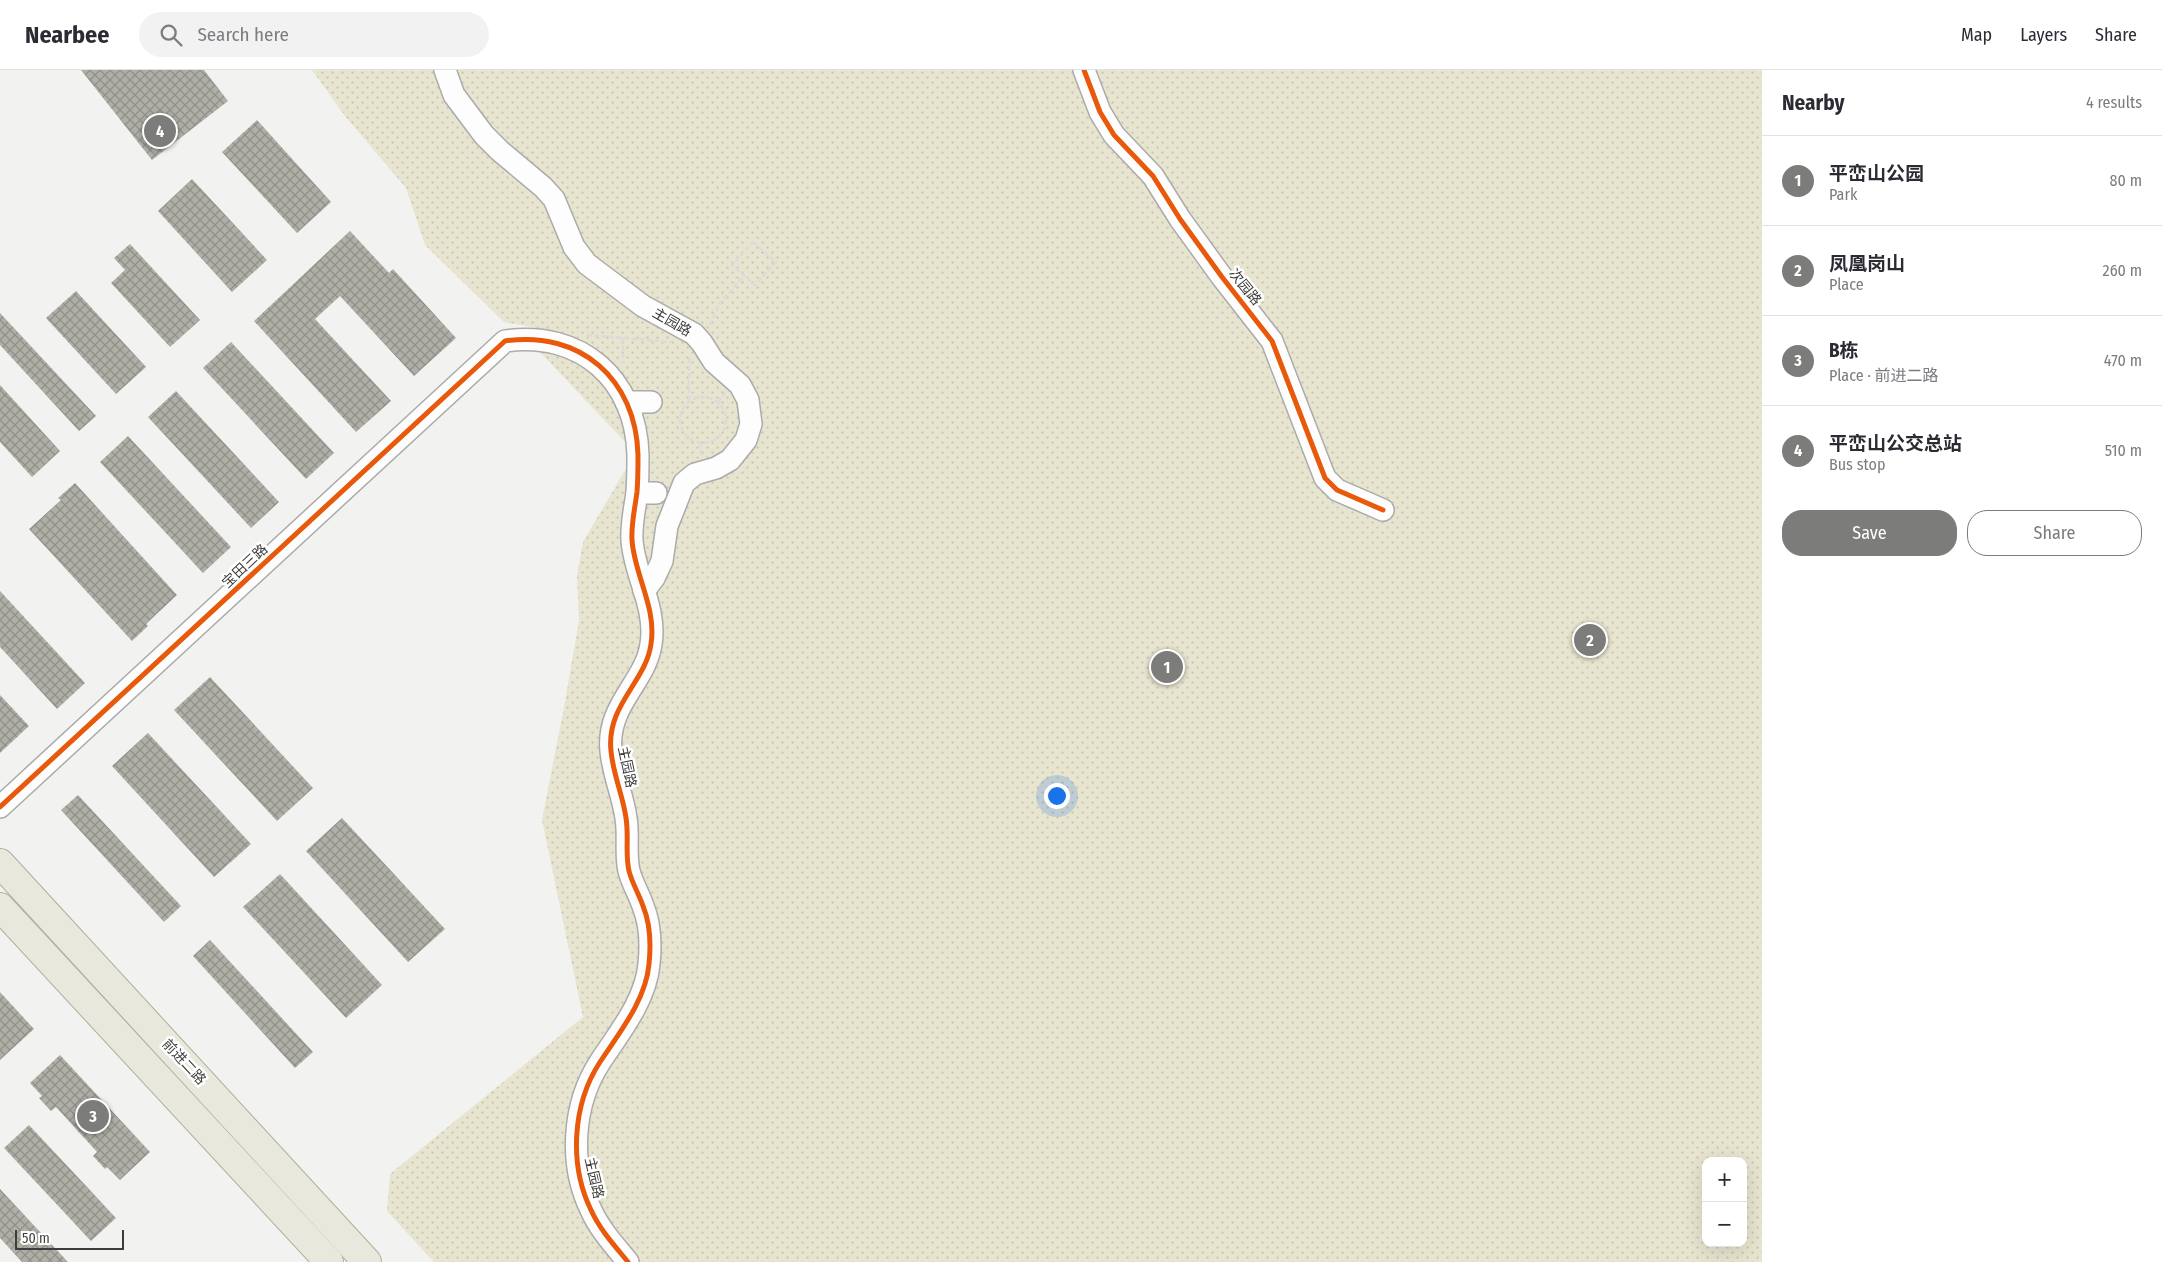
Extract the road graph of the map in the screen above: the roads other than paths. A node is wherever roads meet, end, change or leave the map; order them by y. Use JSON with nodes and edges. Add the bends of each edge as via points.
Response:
{"nodes":[{"id":1,"x":446,"y":70,"type":"edge"},
{"id":2,"x":1084,"y":70,"type":"edge"},
{"id":3,"x":505,"y":341,"type":"joint"},
{"id":4,"x":626,"y":402,"type":"junction"},
{"id":5,"x":651,"y":402,"type":"dead end"},
{"id":6,"x":1383,"y":510,"type":"dead end"},
{"id":7,"x":644,"y":591,"type":"junction"},
{"id":8,"x":0,"y":807,"type":"edge"},
{"id":9,"x":0,"y":863,"type":"edge"},
{"id":10,"x":0,"y":907,"type":"edge"},
{"id":11,"x":329,"y":1262,"type":"edge"},
{"id":12,"x":367,"y":1262,"type":"edge"},
{"id":13,"x":628,"y":1262,"type":"edge"}],
"edges":[{"from":1,"to":7,"type":"street","name":"主园路","via":[[454,94],[484,135],[554,199],[574,247],[587,264],[643,306],[687,330],[745,392],[751,416],[742,448],[730,460],[694,474],[684,483],[667,526],[662,561]]},
{"from":2,"to":6,"type":"street","name":"次园路","via":[[1100,112],[1114,135],[1158,182],[1210,261],[1272,341],[1325,478],[1337,490]]},
{"from":3,"to":4,"type":"street","name":"主园路","via":[[536,339],[578,350],[607,372]]},
{"from":3,"to":8,"type":"street","name":"宝田三路"},
{"from":4,"to":5,"type":"street"},
{"from":4,"to":7,"type":"street","name":"主园路","via":[[637,439],[646,493],[632,539]]},
{"from":7,"to":13,"type":"street","name":"主园路","via":[[652,643],[615,717],[611,751],[625,807],[628,869],[646,915],[649,967],[644,986],[623,1030],[590,1079],[577,1134],[580,1174],[590,1210]]},
{"from":9,"to":12,"type":"main road","name":"前进二路"},
{"from":10,"to":11,"type":"main road"}]}
